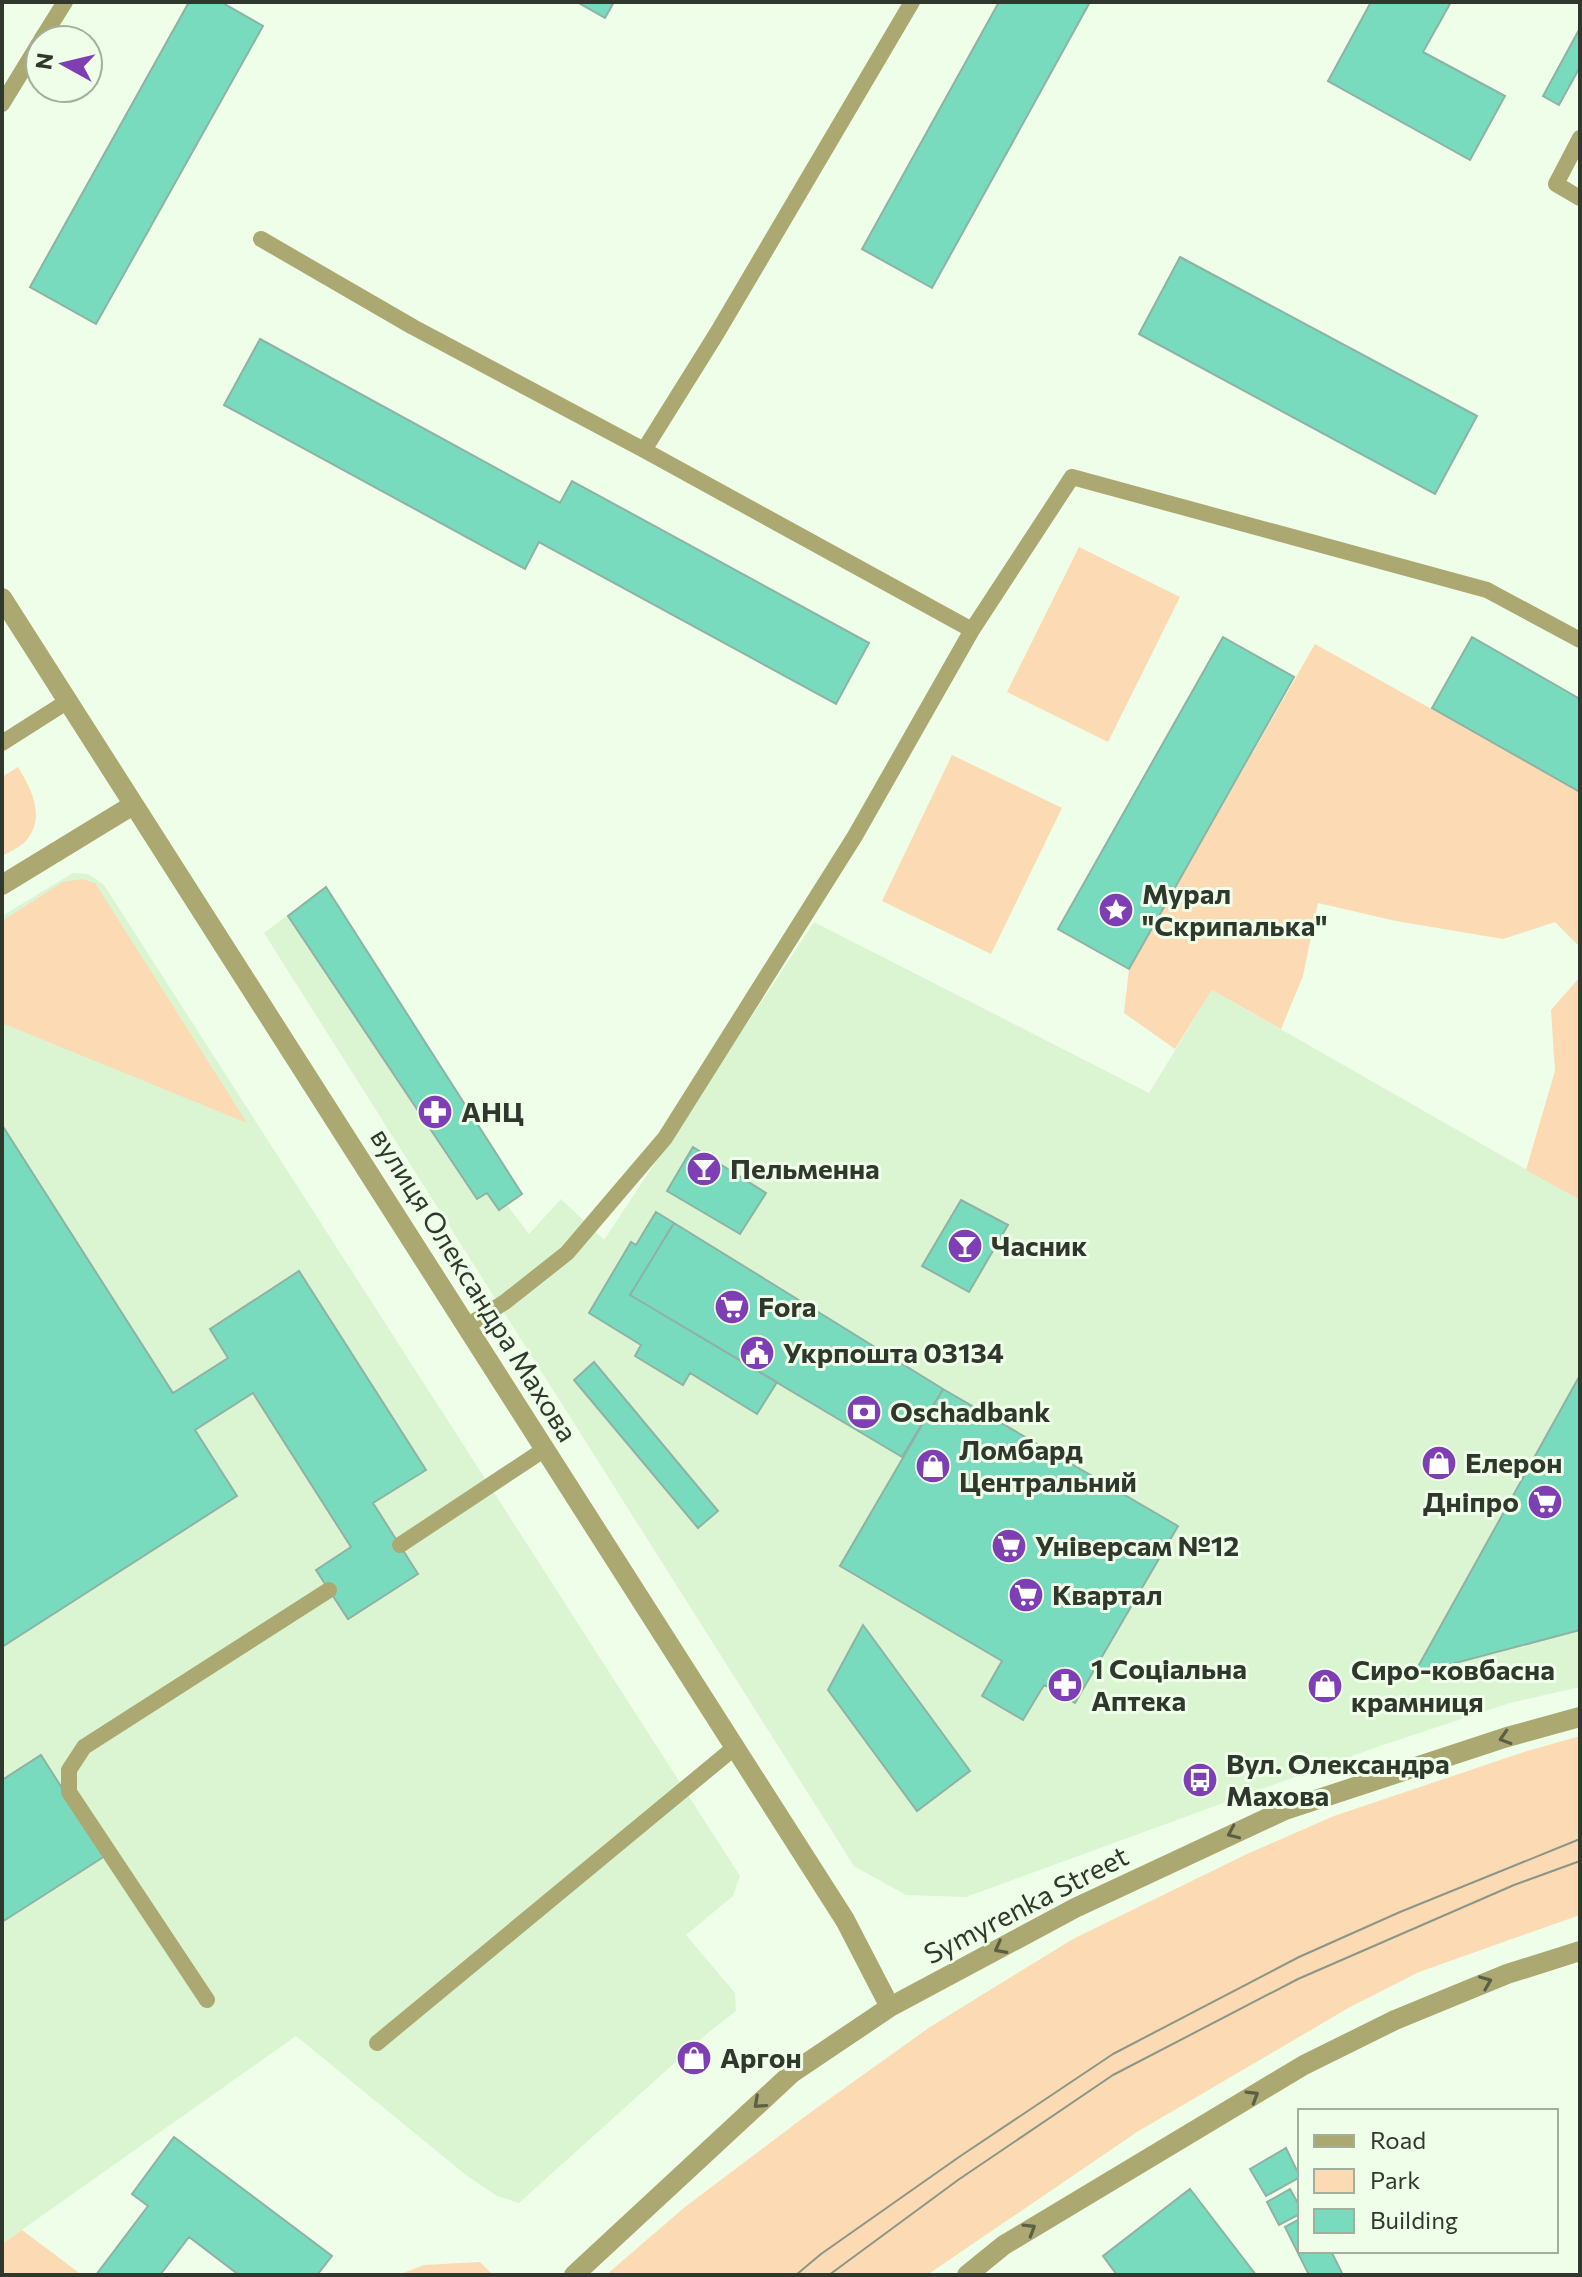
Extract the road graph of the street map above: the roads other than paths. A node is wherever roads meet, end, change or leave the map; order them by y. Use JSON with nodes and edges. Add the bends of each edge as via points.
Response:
{"nodes":[{"id":1,"x":65,"y":2,"type":"edge"},
{"id":2,"x":912,"y":2,"type":"edge"},
{"id":3,"x":51,"y":24,"type":"edge"},
{"id":4,"x":24,"y":68,"type":"edge"},
{"id":5,"x":2,"y":104,"type":"edge"},
{"id":6,"x":1580,"y":138,"type":"edge"},
{"id":7,"x":1580,"y":198,"type":"edge"},
{"id":8,"x":261,"y":239,"type":"dead end"},
{"id":9,"x":644,"y":450,"type":"junction"},
{"id":10,"x":2,"y":598,"type":"edge"},
{"id":11,"x":972,"y":630,"type":"junction"},
{"id":12,"x":1580,"y":640,"type":"edge"},
{"id":13,"x":68,"y":701,"type":"junction"},
{"id":14,"x":2,"y":743,"type":"edge"},
{"id":15,"x":133,"y":805,"type":"junction"},
{"id":16,"x":2,"y":885,"type":"edge"},
{"id":17,"x":467,"y":1326,"type":"junction"},
{"id":18,"x":545,"y":1449,"type":"junction"},
{"id":19,"x":400,"y":1545,"type":"dead end"},
{"id":20,"x":329,"y":1590,"type":"dead end"},
{"id":21,"x":1580,"y":1717,"type":"edge"},
{"id":22,"x":734,"y":1748,"type":"junction"},
{"id":23,"x":1580,"y":1951,"type":"edge"},
{"id":24,"x":207,"y":2000,"type":"dead end"},
{"id":25,"x":890,"y":2007,"type":"junction"},
{"id":26,"x":377,"y":2043,"type":"dead end"},
{"id":27,"x":574,"y":2275,"type":"edge"},
{"id":28,"x":967,"y":2275,"type":"edge"}],
"edges":[{"from":1,"to":3,"type":"lane"},
{"from":2,"to":9,"type":"lane"},
{"from":4,"to":5,"type":"lane"},
{"from":6,"to":7,"type":"lane","via":[[1556,184]]},
{"from":8,"to":9,"type":"lane"},
{"from":9,"to":11,"type":"lane"},
{"from":10,"to":13,"type":"street","name":"вулиця Олександра Махова"},
{"from":11,"to":12,"type":"lane","via":[[1072,477],[1487,590]]},
{"from":11,"to":17,"type":"lane","via":[[855,836],[665,1138],[567,1253]]},
{"from":13,"to":14,"type":"lane"},
{"from":13,"to":15,"type":"street","name":"вулиця Олександра Махова"},
{"from":15,"to":16,"type":"street"},
{"from":15,"to":17,"type":"street","name":"вулиця Олександра Махова"},
{"from":17,"to":18,"type":"street","name":"вулиця Олександра Махова"},
{"from":18,"to":19,"type":"lane"},
{"from":18,"to":22,"type":"street","name":"вулиця Олександра Махова"},
{"from":20,"to":24,"type":"lane","via":[[84,1747],[69,1770],[69,1792]]},
{"from":21,"to":25,"type":"street","name":"Symyrenka Street","one_way":true,"via":[[1285,1810],[1075,1908]]},
{"from":22,"to":25,"type":"street","name":"вулиця Олександра Махова","via":[[845,1920]]},
{"from":22,"to":26,"type":"lane"},
{"from":28,"to":23,"type":"street","one_way":true,"via":[[1004,2245],[1304,2065],[1409,2014]]},
{"from":25,"to":27,"type":"street","name":"Symyrenka Street","one_way":true,"via":[[792,2073]]}]}
